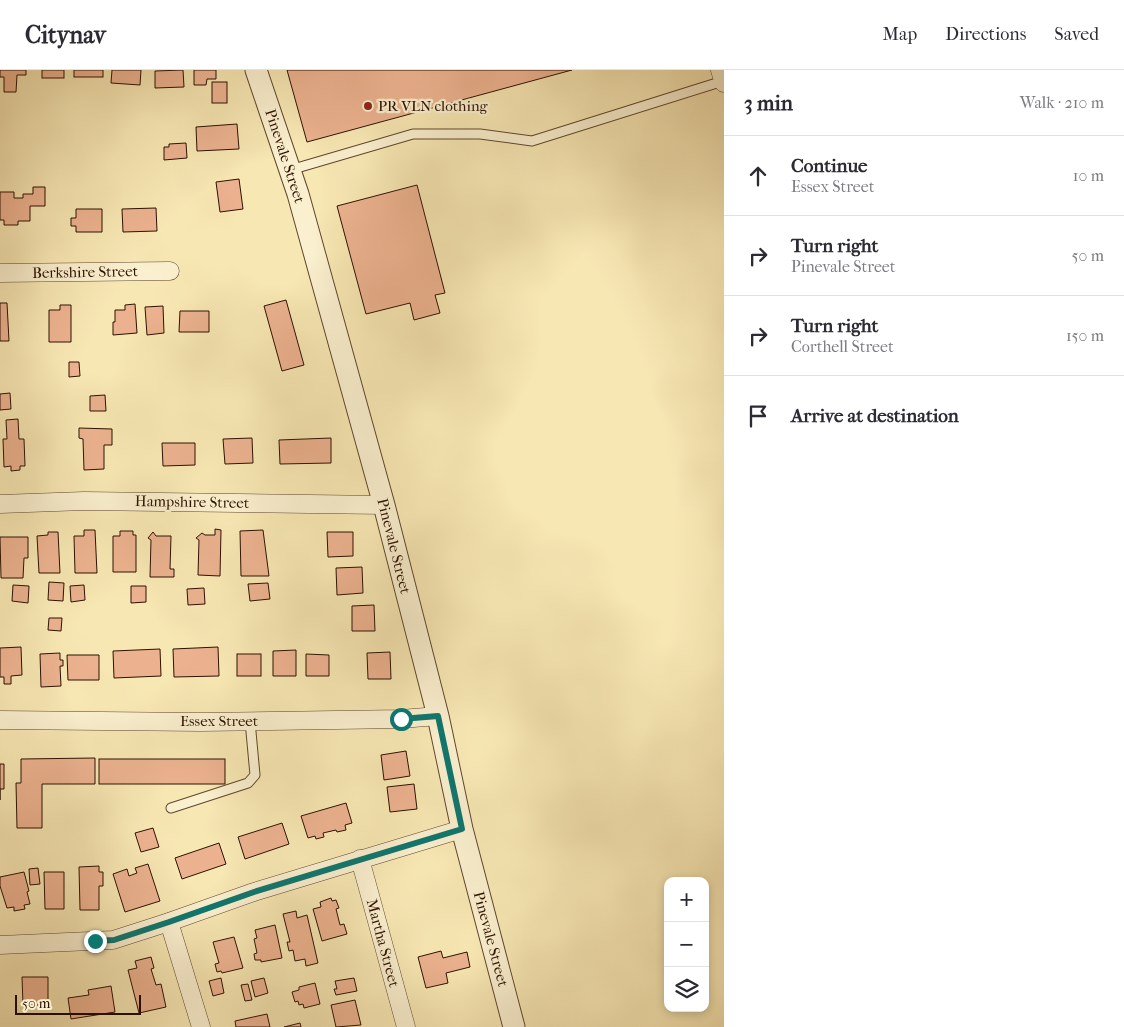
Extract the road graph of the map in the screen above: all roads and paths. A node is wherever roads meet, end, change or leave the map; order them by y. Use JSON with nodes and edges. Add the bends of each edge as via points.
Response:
{"nodes":[{"id":1,"x":256,"y":70,"type":"edge"},
{"id":2,"x":722,"y":78,"type":"edge"},
{"id":3,"x":290,"y":170,"type":"junction"},
{"id":4,"x":170,"y":272,"type":"dead end"},
{"id":5,"x":0,"y":273,"type":"edge"},
{"id":6,"x":0,"y":504,"type":"edge"},
{"id":7,"x":384,"y":505,"type":"junction"},
{"id":8,"x":438,"y":716,"type":"junction"},
{"id":9,"x":0,"y":720,"type":"edge"},
{"id":10,"x":250,"y":721,"type":"junction"},
{"id":11,"x":171,"y":808,"type":"dead end"},
{"id":12,"x":462,"y":829,"type":"junction"},
{"id":13,"x":360,"y":859,"type":"junction"},
{"id":14,"x":169,"y":922,"type":"junction"},
{"id":15,"x":0,"y":944,"type":"edge"},
{"id":16,"x":201,"y":1027,"type":"edge"},
{"id":17,"x":406,"y":1027,"type":"edge"},
{"id":18,"x":514,"y":1027,"type":"edge"}],
"edges":[{"from":1,"to":3,"type":"street","name":"Pinevale Street"},
{"from":2,"to":3,"type":"lane","via":[[532,141],[480,134],[413,134]]},
{"from":3,"to":7,"type":"street","name":"Pinevale Street"},
{"from":4,"to":5,"type":"street","name":"Berkshire Street"},
{"from":6,"to":7,"type":"street","name":"Hampshire Street"},
{"from":7,"to":8,"type":"street","name":"Pinevale Street"},
{"from":8,"to":10,"type":"street","name":"Essex Street"},
{"from":8,"to":12,"type":"street","name":"Pinevale Street"},
{"from":9,"to":10,"type":"street","name":"Essex Street"},
{"from":10,"to":11,"type":"lane","via":[[255,775],[248,783]]},
{"from":12,"to":13,"type":"street"},
{"from":12,"to":18,"type":"street","name":"Pinevale Street"},
{"from":13,"to":14,"type":"street"},
{"from":13,"to":17,"type":"street","name":"Martha Street"},
{"from":14,"to":15,"type":"street","via":[[114,940]]},
{"from":14,"to":16,"type":"street"}]}
